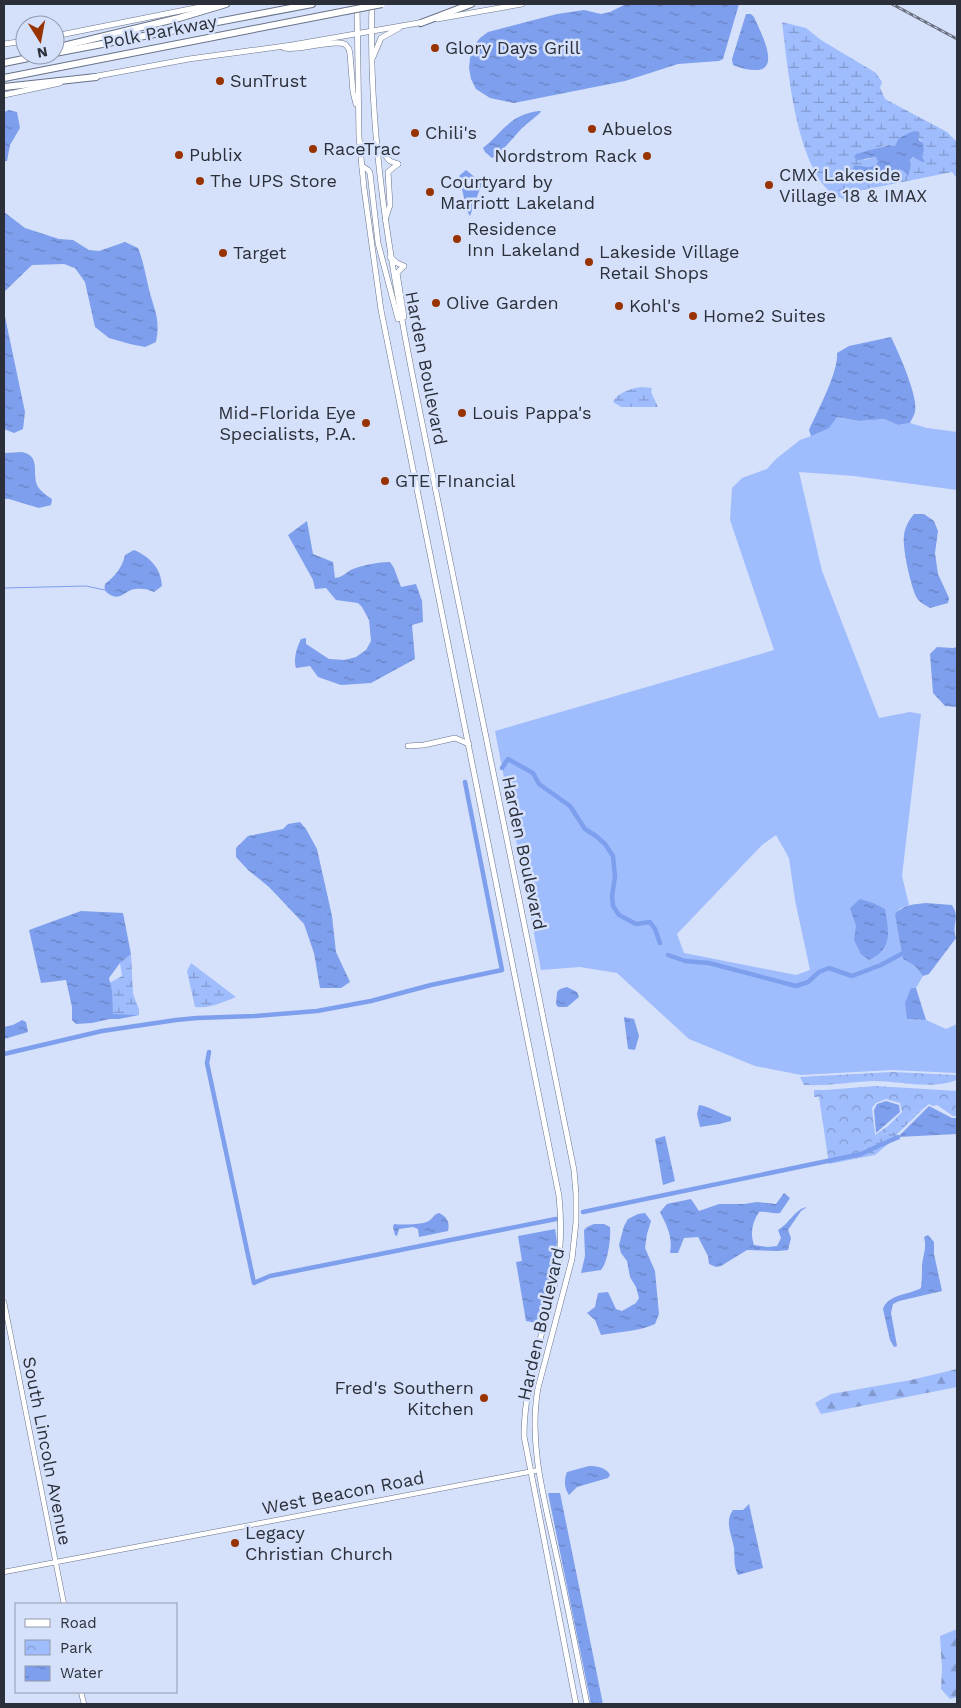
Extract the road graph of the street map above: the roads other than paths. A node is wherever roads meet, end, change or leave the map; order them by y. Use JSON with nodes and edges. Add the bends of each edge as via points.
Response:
{"nodes":[{"id":1,"x":215,"y":4,"type":"edge"},
{"id":2,"x":226,"y":4,"type":"edge"},
{"id":3,"x":312,"y":4,"type":"edge"},
{"id":4,"x":357,"y":4,"type":"edge"},
{"id":5,"x":372,"y":4,"type":"edge"},
{"id":6,"x":382,"y":4,"type":"edge"},
{"id":7,"x":470,"y":4,"type":"edge"},
{"id":8,"x":522,"y":4,"type":"edge"},
{"id":9,"x":420,"y":23,"type":"junction"},
{"id":10,"x":406,"y":25,"type":"junction"},
{"id":11,"x":371,"y":32,"type":"junction"},
{"id":12,"x":65,"y":34,"type":"edge"},
{"id":13,"x":357,"y":34,"type":"junction"},
{"id":14,"x":65,"y":46,"type":"edge"},
{"id":15,"x":276,"y":47,"type":"junction"},
{"id":16,"x":65,"y":51,"type":"edge"},
{"id":17,"x":372,"y":58,"type":"junction"},
{"id":18,"x":96,"y":77,"type":"junction"},
{"id":19,"x":4,"y":78,"type":"edge"},
{"id":20,"x":4,"y":87,"type":"edge"},
{"id":21,"x":4,"y":95,"type":"edge"},
{"id":22,"x":358,"y":114,"type":"junction"},
{"id":23,"x":377,"y":146,"type":"junction"},
{"id":24,"x":362,"y":166,"type":"junction"},
{"id":25,"x":385,"y":220,"type":"junction"},
{"id":26,"x":390,"y":257,"type":"junction"},
{"id":27,"x":403,"y":328,"type":"junction"},
{"id":28,"x":410,"y":360,"type":"junction"},
{"id":29,"x":469,"y":744,"type":"junction"},
{"id":30,"x":408,"y":746,"type":"dead end"},
{"id":31,"x":4,"y":1302,"type":"edge"},
{"id":32,"x":533,"y":1365,"type":"junction"},
{"id":33,"x":538,"y":1388,"type":"junction"},
{"id":34,"x":539,"y":1470,"type":"junction"},
{"id":35,"x":530,"y":1471,"type":"junction"},
{"id":36,"x":55,"y":1562,"type":"junction"},
{"id":37,"x":4,"y":1572,"type":"edge"},
{"id":38,"x":64,"y":1603,"type":"edge"},
{"id":39,"x":576,"y":1704,"type":"edge"},
{"id":40,"x":587,"y":1704,"type":"edge"}],
"edges":[{"from":1,"to":12,"type":"main road"},
{"from":2,"to":14,"type":"highway"},
{"from":3,"to":16,"type":"highway","name":"Polk Parkway"},
{"from":4,"to":13,"type":"main road","name":"Harden Boulevard"},
{"from":5,"to":11,"type":"main road","name":"Harden Boulevard"},
{"from":6,"to":19,"type":"highway","name":"Polk Parkway","bridge":true},
{"from":7,"to":9,"type":"highway"},
{"from":8,"to":9,"type":"main road"},
{"from":9,"to":10,"type":"main road"},
{"from":10,"to":11,"type":"main road"},
{"from":10,"to":17,"type":"main road","via":[[381,38]]},
{"from":11,"to":13,"type":"main road"},
{"from":11,"to":17,"type":"main road","name":"Harden Boulevard"},
{"from":13,"to":15,"type":"main road"},
{"from":13,"to":22,"type":"main road","name":"Harden Boulevard"},
{"from":15,"to":18,"type":"main road","via":[[198,57]]},
{"from":15,"to":22,"type":"main road","via":[[295,50],[345,44],[350,54]]},
{"from":17,"to":23,"type":"main road","name":"Harden Boulevard"},
{"from":18,"to":20,"type":"highway"},
{"from":18,"to":21,"type":"main road"},
{"from":22,"to":24,"type":"main road","name":"Harden Boulevard"},
{"from":23,"to":25,"type":"main road","name":"Harden Boulevard"},
{"from":23,"to":25,"type":"main road","via":[[390,161],[398,164],[388,172],[390,206]]},
{"from":24,"to":28,"type":"main road","via":[[370,173],[378,243],[403,344]]},
{"from":24,"to":29,"type":"main road","name":"Harden Boulevard","via":[[386,337]]},
{"from":25,"to":26,"type":"main road","name":"Harden Boulevard"},
{"from":26,"to":27,"type":"main road","name":"Harden Boulevard"},
{"from":26,"to":27,"type":"main road","via":[[404,266],[397,273]]},
{"from":27,"to":28,"type":"main road","name":"Harden Boulevard"},
{"from":28,"to":33,"type":"main road","name":"Harden Boulevard","via":[[574,1170],[576,1212],[572,1259]]},
{"from":29,"to":30,"type":"main road","via":[[455,738]]},
{"from":29,"to":32,"type":"main road","name":"Harden Boulevard","via":[[559,1196],[561,1240],[558,1264]]},
{"from":31,"to":36,"type":"street","name":"South Lincoln Avenue"},
{"from":32,"to":33,"type":"main road","via":[[538,1368]]},
{"from":32,"to":35,"type":"main road","name":"Harden Boulevard","via":[[524,1414]]},
{"from":33,"to":34,"type":"main road","name":"Harden Boulevard","via":[[534,1432]]},
{"from":34,"to":35,"type":"street","name":"West Beacon Road"},
{"from":34,"to":40,"type":"main road","name":"Harden Boulevard"},
{"from":35,"to":36,"type":"street","name":"West Beacon Road"},
{"from":35,"to":39,"type":"main road","name":"Harden Boulevard"},
{"from":36,"to":37,"type":"street","name":"West Beacon Road"},
{"from":36,"to":38,"type":"street","name":"South Lincoln Avenue"}]}
